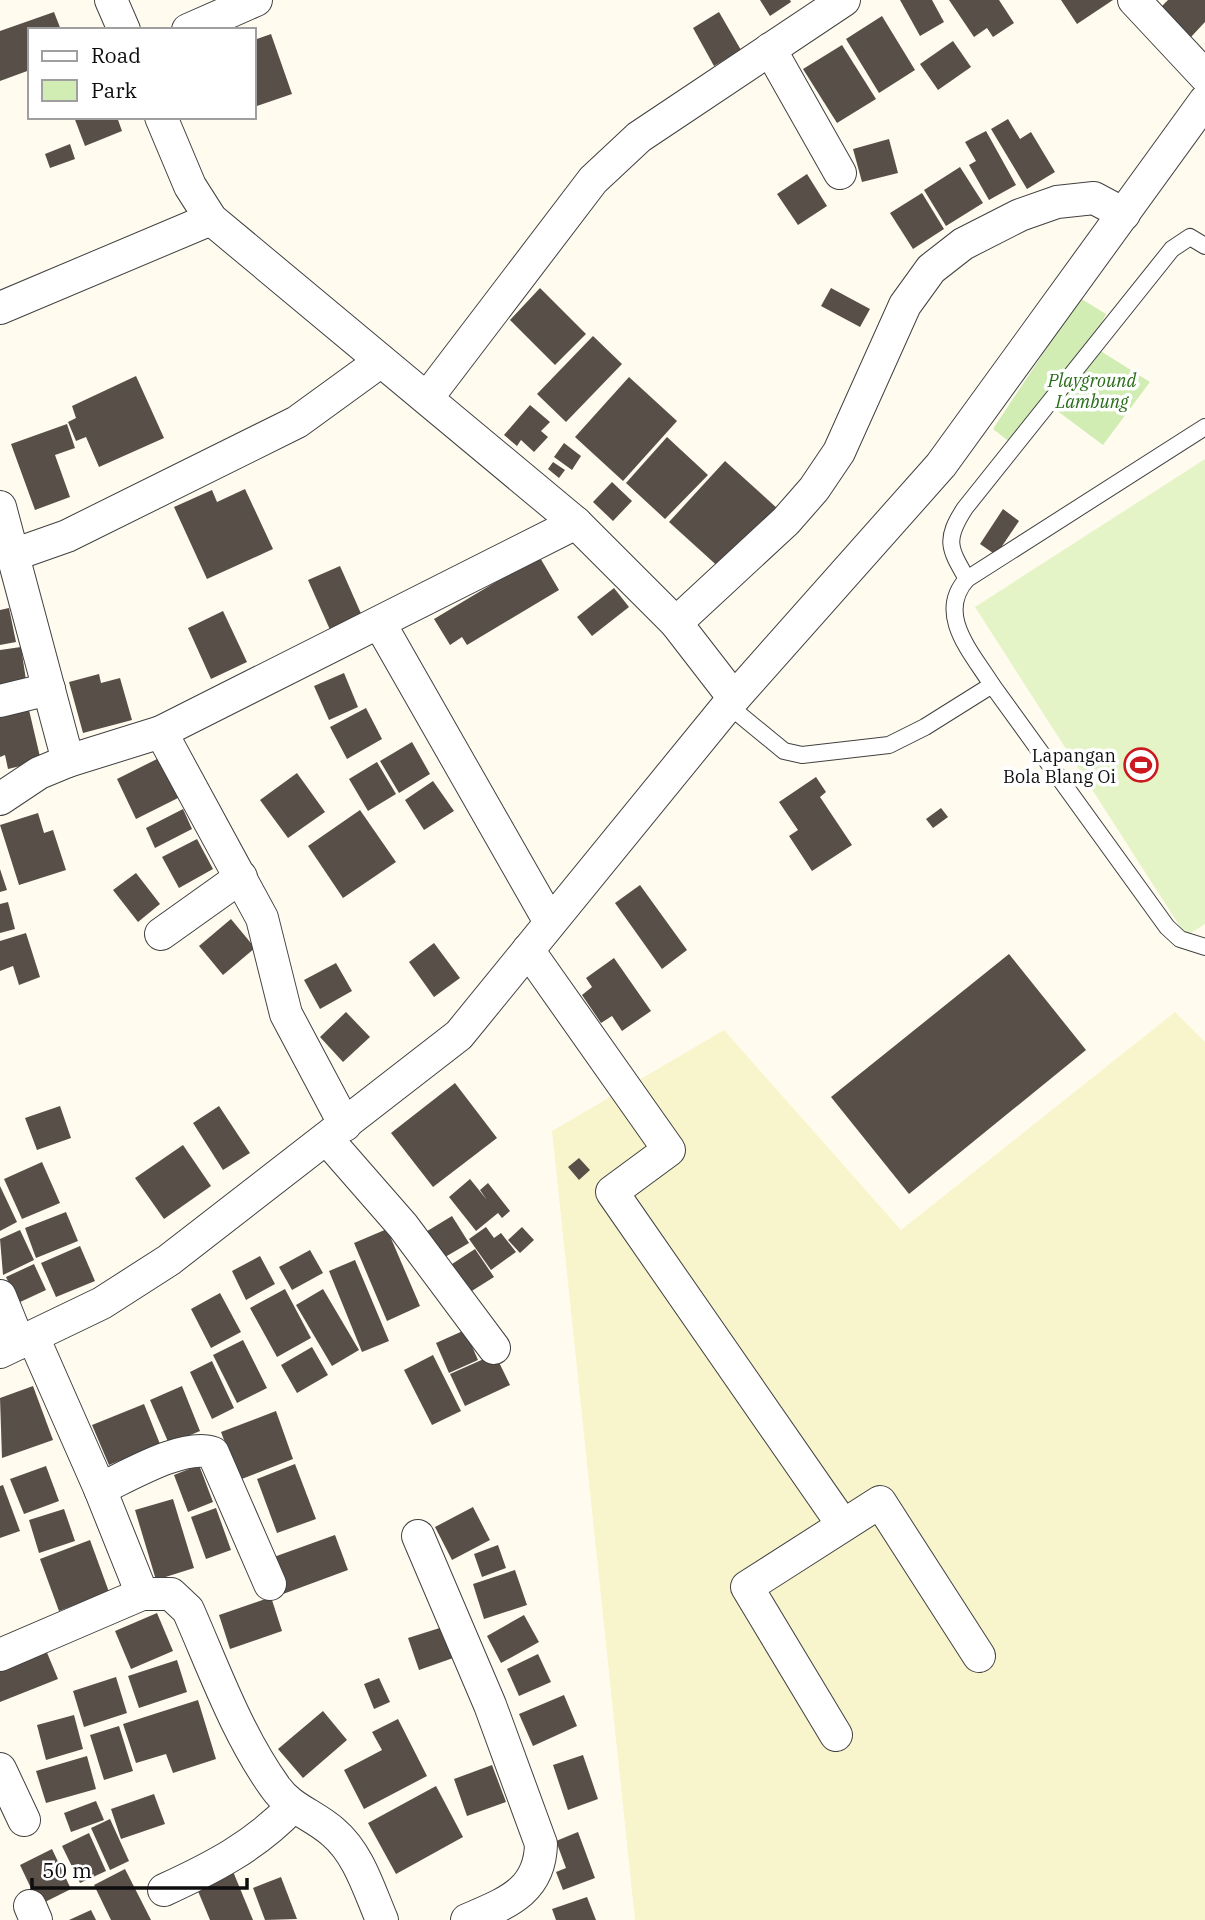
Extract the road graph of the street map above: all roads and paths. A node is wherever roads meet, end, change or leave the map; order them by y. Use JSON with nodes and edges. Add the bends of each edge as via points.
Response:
{"nodes":[{"id":1,"x":111,"y":0,"type":"edge"},
{"id":2,"x":256,"y":0,"type":"edge"},
{"id":3,"x":844,"y":0,"type":"edge"},
{"id":4,"x":1134,"y":0,"type":"edge"},
{"id":5,"x":123,"y":28,"type":"edge"},
{"id":6,"x":193,"y":28,"type":"edge"},
{"id":7,"x":770,"y":50,"type":"junction"},
{"id":8,"x":1205,"y":76,"type":"edge"},
{"id":9,"x":1205,"y":101,"type":"edge"},
{"id":10,"x":162,"y":119,"type":"edge"},
{"id":11,"x":840,"y":173,"type":"dead end"},
{"id":12,"x":1124,"y":214,"type":"junction"},
{"id":13,"x":211,"y":219,"type":"junction"},
{"id":14,"x":1205,"y":246,"type":"edge"},
{"id":15,"x":0,"y":308,"type":"edge"},
{"id":16,"x":382,"y":361,"type":"junction"},
{"id":17,"x":427,"y":398,"type":"junction"},
{"id":18,"x":1205,"y":427,"type":"edge"},
{"id":19,"x":0,"y":507,"type":"edge"},
{"id":20,"x":576,"y":523,"type":"junction"},
{"id":21,"x":13,"y":555,"type":"junction"},
{"id":22,"x":967,"y":579,"type":"junction"},
{"id":23,"x":12,"y":594,"type":"edge"},
{"id":24,"x":676,"y":623,"type":"junction"},
{"id":25,"x":380,"y":624,"type":"junction"},
{"id":26,"x":992,"y":685,"type":"junction"},
{"id":27,"x":49,"y":689,"type":"junction"},
{"id":28,"x":0,"y":701,"type":"edge"},
{"id":29,"x":731,"y":702,"type":"junction"},
{"id":30,"x":161,"y":733,"type":"junction"},
{"id":31,"x":68,"y":761,"type":"junction"},
{"id":32,"x":0,"y":799,"type":"edge"},
{"id":33,"x":241,"y":877,"type":"junction"},
{"id":34,"x":550,"y":922,"type":"junction"},
{"id":35,"x":161,"y":934,"type":"dead end"},
{"id":36,"x":1205,"y":947,"type":"edge"},
{"id":37,"x":528,"y":950,"type":"junction"},
{"id":38,"x":336,"y":1132,"type":"junction"},
{"id":39,"x":0,"y":1296,"type":"edge"},
{"id":40,"x":17,"y":1344,"type":"edge"},
{"id":41,"x":494,"y":1348,"type":"dead end"},
{"id":42,"x":100,"y":1489,"type":"junction"},
{"id":43,"x":843,"y":1525,"type":"junction"},
{"id":44,"x":418,"y":1536,"type":"dead end"},
{"id":45,"x":270,"y":1584,"type":"dead end"},
{"id":46,"x":142,"y":1594,"type":"junction"},
{"id":47,"x":0,"y":1655,"type":"edge"},
{"id":48,"x":979,"y":1656,"type":"dead end"},
{"id":49,"x":836,"y":1735,"type":"dead end"},
{"id":50,"x":0,"y":1769,"type":"edge"},
{"id":51,"x":292,"y":1807,"type":"junction"},
{"id":52,"x":24,"y":1820,"type":"dead end"},
{"id":53,"x":164,"y":1890,"type":"dead end"},
{"id":54,"x":515,"y":1911,"type":"edge"},
{"id":55,"x":382,"y":1920,"type":"edge"},
{"id":56,"x":467,"y":1920,"type":"edge"}],
"edges":[{"from":1,"to":5,"type":"street"},
{"from":2,"to":6,"type":"street"},
{"from":3,"to":7,"type":"street"},
{"from":4,"to":8,"type":"street"},
{"from":7,"to":11,"type":"street"},
{"from":7,"to":17,"type":"street","via":[[639,137],[593,180]]},
{"from":9,"to":12,"type":"street"},
{"from":10,"to":13,"type":"street","via":[[190,186]]},
{"from":12,"to":24,"type":"street","via":[[1094,198],[1057,202],[963,244],[931,269],[905,305],[839,452],[814,489]]},
{"from":12,"to":29,"type":"street","via":[[941,465]]},
{"from":13,"to":15,"type":"street"},
{"from":13,"to":16,"type":"street"},
{"from":14,"to":22,"type":"lane","via":[[1190,237],[1172,249],[965,508],[951,529],[950,543]]},
{"from":16,"to":17,"type":"street"},
{"from":16,"to":21,"type":"street","via":[[286,428],[67,536]]},
{"from":17,"to":20,"type":"street"},
{"from":18,"to":22,"type":"lane"},
{"from":19,"to":21,"type":"street"},
{"from":20,"to":24,"type":"street"},
{"from":20,"to":25,"type":"street"},
{"from":21,"to":23,"type":"street"},
{"from":22,"to":26,"type":"lane","via":[[955,597],[953,613],[957,629]]},
{"from":23,"to":27,"type":"street"},
{"from":24,"to":29,"type":"street"},
{"from":25,"to":30,"type":"street"},
{"from":25,"to":34,"type":"street"},
{"from":26,"to":29,"type":"lane","via":[[889,745],[802,755],[784,751]]},
{"from":26,"to":36,"type":"lane","via":[[1167,927],[1180,939]]},
{"from":27,"to":28,"type":"street"},
{"from":27,"to":31,"type":"street"},
{"from":29,"to":34,"type":"street"},
{"from":30,"to":31,"type":"street"},
{"from":30,"to":33,"type":"street"},
{"from":31,"to":32,"type":"street","via":[[39,773]]},
{"from":33,"to":35,"type":"street"},
{"from":33,"to":38,"type":"street","via":[[262,918],[286,1014]]},
{"from":34,"to":37,"type":"street"},
{"from":37,"to":38,"type":"street","via":[[459,1035]]},
{"from":37,"to":43,"type":"street","via":[[669,1150],[612,1192]]},
{"from":38,"to":40,"type":"street","via":[[169,1260],[103,1303]]},
{"from":38,"to":41,"type":"street"},
{"from":39,"to":40,"type":"street"},
{"from":40,"to":42,"type":"street"},
{"from":42,"to":45,"type":"street","via":[[185,1451],[201,1448],[213,1452]]},
{"from":42,"to":46,"type":"street"},
{"from":43,"to":48,"type":"street","via":[[880,1502]]},
{"from":43,"to":49,"type":"street","via":[[747,1587]]},
{"from":44,"to":54,"type":"street","via":[[541,1844],[536,1875]]},
{"from":46,"to":47,"type":"street"},
{"from":46,"to":51,"type":"street","via":[[172,1594],[188,1610],[262,1769]]},
{"from":50,"to":52,"type":"street"},
{"from":51,"to":53,"type":"street","via":[[239,1853]]},
{"from":51,"to":55,"type":"street","via":[[326,1826],[345,1845],[361,1869]]},
{"from":54,"to":56,"type":"street"}]}
